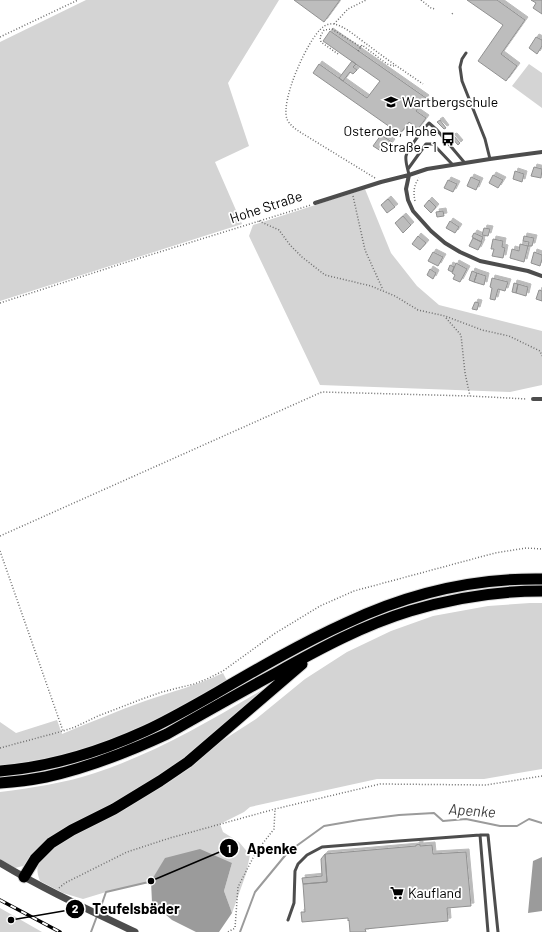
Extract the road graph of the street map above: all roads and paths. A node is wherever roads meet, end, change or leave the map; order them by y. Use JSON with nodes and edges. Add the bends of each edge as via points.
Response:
{"nodes":[{"id":1,"x":78,"y":0,"type":"edge"},
{"id":2,"x":366,"y":0,"type":"edge"},
{"id":3,"x":421,"y":0,"type":"edge"},
{"id":4,"x":435,"y":9,"type":"dead end"},
{"id":5,"x":454,"y":12,"type":"dead end"},
{"id":6,"x":452,"y":14,"type":"dead end"},
{"id":7,"x":334,"y":24,"type":"junction"},
{"id":8,"x":0,"y":37,"type":"edge"},
{"id":9,"x":361,"y":47,"type":"junction"},
{"id":10,"x":358,"y":51,"type":"dead end"},
{"id":11,"x":466,"y":53,"type":"dead end"},
{"id":12,"x":338,"y":54,"type":"dead end"},
{"id":13,"x":396,"y":66,"type":"junction"},
{"id":14,"x":423,"y":84,"type":"dead end"},
{"id":15,"x":542,"y":152,"type":"edge"},
{"id":16,"x":490,"y":158,"type":"junction"},
{"id":17,"x":464,"y":162,"type":"junction"},
{"id":18,"x":452,"y":164,"type":"junction"},
{"id":19,"x":407,"y":168,"type":"junction"},
{"id":20,"x":424,"y":174,"type":"dead end"},
{"id":21,"x":409,"y":175,"type":"junction"},
{"id":22,"x":381,"y":182,"type":"junction"},
{"id":23,"x":352,"y":192,"type":"junction"},
{"id":24,"x":316,"y":203,"type":"joint"},
{"id":25,"x":416,"y":203,"type":"dead end"},
{"id":26,"x":259,"y":221,"type":"junction"},
{"id":27,"x":542,"y":276,"type":"edge"},
{"id":28,"x":384,"y":292,"type":"junction"},
{"id":29,"x":0,"y":303,"type":"edge"},
{"id":30,"x":444,"y":316,"type":"junction"},
{"id":31,"x":542,"y":356,"type":"edge"},
{"id":32,"x":470,"y":396,"type":"junction"},
{"id":33,"x":533,"y":399,"type":"joint"},
{"id":34,"x":542,"y":399,"type":"edge"},
{"id":35,"x":0,"y":536,"type":"edge"},
{"id":36,"x":542,"y":549,"type":"edge"},
{"id":37,"x":0,"y":551,"type":"edge"},
{"id":38,"x":542,"y":579,"type":"edge"},
{"id":39,"x":542,"y":591,"type":"edge"},
{"id":40,"x":316,"y":652,"type":"junction"},
{"id":41,"x":63,"y":731,"type":"junction"},
{"id":42,"x":0,"y":748,"type":"edge"},
{"id":43,"x":0,"y":771,"type":"edge"},
{"id":44,"x":542,"y":776,"type":"edge"},
{"id":45,"x":0,"y":783,"type":"edge"},
{"id":46,"x":276,"y":809,"type":"junction"},
{"id":47,"x":480,"y":835,"type":"junction"},
{"id":48,"x":0,"y":863,"type":"edge"},
{"id":49,"x":24,"y":877,"type":"junction"},
{"id":50,"x":53,"y":892,"type":"junction"},
{"id":51,"x":494,"y":898,"type":"junction"},
{"id":52,"x":486,"y":899,"type":"junction"},
{"id":53,"x":288,"y":920,"type":"dead end"},
{"id":54,"x":135,"y":932,"type":"edge"},
{"id":55,"x":228,"y":932,"type":"edge"},
{"id":56,"x":488,"y":932,"type":"edge"},
{"id":57,"x":498,"y":932,"type":"edge"}],
"edges":[{"from":1,"to":8,"type":"path"},
{"from":2,"to":7,"type":"path","via":[[348,9]]},
{"from":3,"to":4,"type":"path"},
{"from":5,"to":6,"type":"path"},
{"from":7,"to":13,"type":"path","via":[[344,28]]},
{"from":7,"to":22,"type":"path","via":[[323,26],[316,33],[301,59],[287,99],[287,119],[300,132]]},
{"from":9,"to":10,"type":"path"},
{"from":9,"to":12,"type":"path","via":[[332,29],[324,30],[320,37],[321,42]]},
{"from":9,"to":13,"type":"path","via":[[362,45],[387,64]]},
{"from":11,"to":16,"type":"lane","via":[[460,67],[462,81]]},
{"from":13,"to":14,"type":"path"},
{"from":15,"to":16,"type":"street","name":"Hohe Straße"},
{"from":16,"to":17,"type":"street","name":"Hohe Straße"},
{"from":17,"to":18,"type":"street","name":"Hohe Straße"},
{"from":17,"to":19,"type":"lane","via":[[429,124],[406,155]]},
{"from":18,"to":19,"type":"lane","via":[[433,144],[426,144]]},
{"from":18,"to":21,"type":"street","name":"Hohe Straße"},
{"from":19,"to":21,"type":"lane"},
{"from":20,"to":25,"type":"path","via":[[415,184]]},
{"from":21,"to":22,"type":"street","name":"Hohe Straße"},
{"from":21,"to":27,"type":"street","via":[[406,189],[413,211],[445,243],[480,261]]},
{"from":22,"to":23,"type":"street","name":"Hohe Straße"},
{"from":23,"to":24,"type":"street","name":"Hohe Straße"},
{"from":23,"to":28,"type":"path","via":[[365,250]]},
{"from":24,"to":26,"type":"path","name":"Hohe Straße"},
{"from":26,"to":28,"type":"path","via":[[279,230],[302,257],[325,275],[371,286]]},
{"from":26,"to":29,"type":"path","name":"Hohe Straße"},
{"from":28,"to":30,"type":"path","via":[[418,310]]},
{"from":30,"to":31,"type":"path","via":[[482,330],[509,336],[540,351]]},
{"from":30,"to":32,"type":"path","via":[[461,335]]},
{"from":32,"to":33,"type":"path"},
{"from":32,"to":35,"type":"path","via":[[322,392]]},
{"from":33,"to":34,"type":"street"},
{"from":36,"to":41,"type":"path","via":[[526,548],[495,552],[354,591],[320,606],[207,679],[142,699]]},
{"from":37,"to":41,"type":"path"},
{"from":38,"to":43,"type":"highway","via":[[487,582],[446,589],[403,601],[340,626],[145,731],[75,758]]},
{"from":39,"to":40,"type":"highway","via":[[474,596],[431,605],[384,620]]},
{"from":40,"to":45,"type":"highway","via":[[145,744],[64,773]]},
{"from":40,"to":49,"type":"highway","via":[[188,762],[160,782],[51,843],[35,859]]},
{"from":41,"to":42,"type":"path"},
{"from":44,"to":46,"type":"path","via":[[486,785],[380,784]]},
{"from":46,"to":50,"type":"path","via":[[127,852],[65,883]]},
{"from":46,"to":55,"type":"path","via":[[274,829],[256,852],[238,887],[235,928]]},
{"from":47,"to":51,"type":"lane","via":[[488,835]]},
{"from":47,"to":52,"type":"lane"},
{"from":47,"to":53,"type":"lane","via":[[322,848],[307,855],[298,864],[295,871],[294,903]]},
{"from":48,"to":49,"type":"street"},
{"from":49,"to":50,"type":"street"},
{"from":50,"to":54,"type":"street"},
{"from":51,"to":52,"type":"lane"},
{"from":51,"to":57,"type":"lane"},
{"from":52,"to":56,"type":"lane"}]}
